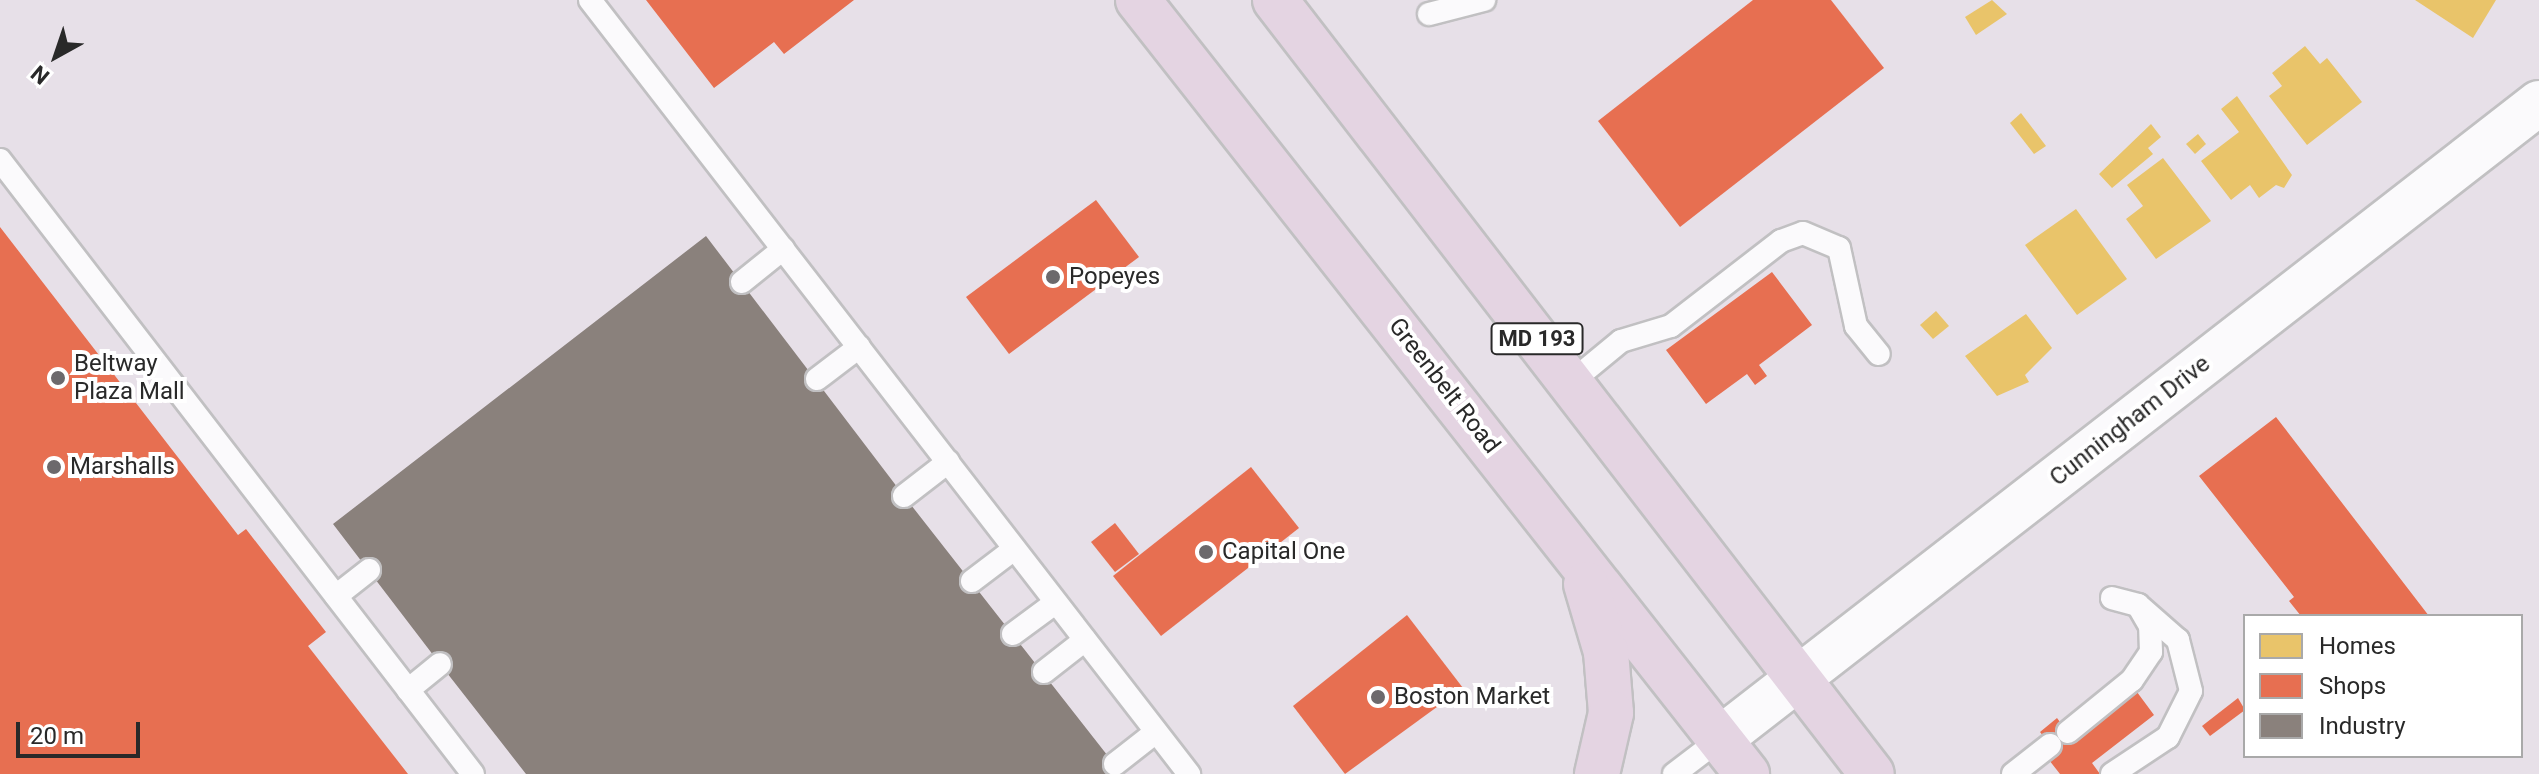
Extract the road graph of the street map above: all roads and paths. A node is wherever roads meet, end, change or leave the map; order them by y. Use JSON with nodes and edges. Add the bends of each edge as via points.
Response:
{"nodes":[{"id":1,"x":590,"y":0,"type":"edge"},
{"id":2,"x":1138,"y":0,"type":"edge"},
{"id":3,"x":1275,"y":0,"type":"edge"},
{"id":4,"x":1484,"y":0,"type":"edge"},
{"id":5,"x":1438,"y":7,"type":"edge"},
{"id":6,"x":2539,"y":103,"type":"edge"},
{"id":7,"x":0,"y":160,"type":"edge"},
{"id":8,"x":783,"y":249,"type":"junction"},
{"id":9,"x":742,"y":282,"type":"dead end"},
{"id":10,"x":859,"y":347,"type":"junction"},
{"id":11,"x":1879,"y":354,"type":"dead end"},
{"id":12,"x":817,"y":379,"type":"dead end"},
{"id":13,"x":1570,"y":383,"type":"junction"},
{"id":14,"x":948,"y":462,"type":"junction"},
{"id":15,"x":904,"y":496,"type":"dead end"},
{"id":16,"x":1014,"y":549,"type":"junction"},
{"id":17,"x":1573,"y":552,"type":"junction"},
{"id":18,"x":369,"y":570,"type":"dead end"},
{"id":19,"x":972,"y":581,"type":"dead end"},
{"id":20,"x":336,"y":596,"type":"junction"},
{"id":21,"x":2112,"y":598,"type":"dead end"},
{"id":22,"x":1055,"y":603,"type":"junction"},
{"id":23,"x":2138,"y":605,"type":"junction"},
{"id":24,"x":1013,"y":634,"type":"dead end"},
{"id":25,"x":1085,"y":640,"type":"junction"},
{"id":26,"x":440,"y":664,"type":"dead end"},
{"id":27,"x":1044,"y":672,"type":"dead end"},
{"id":28,"x":1798,"y":679,"type":"junction"},
{"id":29,"x":408,"y":690,"type":"junction"},
{"id":30,"x":1156,"y":732,"type":"junction"},
{"id":31,"x":1720,"y":739,"type":"junction"},
{"id":32,"x":1115,"y":764,"type":"dead end"},
{"id":33,"x":473,"y":774,"type":"edge"},
{"id":34,"x":1189,"y":774,"type":"edge"},
{"id":35,"x":1597,"y":774,"type":"edge"},
{"id":36,"x":1674,"y":774,"type":"edge"},
{"id":37,"x":1747,"y":774,"type":"edge"},
{"id":38,"x":1872,"y":774,"type":"edge"},
{"id":39,"x":2013,"y":774,"type":"edge"},
{"id":40,"x":2112,"y":774,"type":"edge"}],
"edges":[{"from":1,"to":8,"type":"lane"},
{"from":2,"to":17,"type":"main road","name":"Greenbelt Road"},
{"from":3,"to":13,"type":"main road","number":"MD 193"},
{"from":4,"to":5,"type":"lane"},
{"from":6,"to":28,"type":"street","name":"Cunningham Drive"},
{"from":7,"to":20,"type":"lane"},
{"from":8,"to":9,"type":"lane"},
{"from":8,"to":10,"type":"lane"},
{"from":10,"to":12,"type":"lane"},
{"from":10,"to":14,"type":"lane"},
{"from":11,"to":13,"type":"lane","via":[[1856,326],[1839,248],[1814,233],[1781,241],[1671,326],[1621,341]]},
{"from":13,"to":28,"type":"main road","number":"MD 193"},
{"from":14,"to":15,"type":"lane"},
{"from":14,"to":16,"type":"lane"},
{"from":16,"to":19,"type":"lane"},
{"from":16,"to":22,"type":"lane"},
{"from":17,"to":31,"type":"main road","name":"Greenbelt Road"},
{"from":17,"to":35,"type":"main road","via":[[1606,652],[1611,713]]},
{"from":18,"to":20,"type":"lane"},
{"from":20,"to":29,"type":"lane"},
{"from":21,"to":23,"type":"lane"},
{"from":22,"to":24,"type":"lane"},
{"from":22,"to":25,"type":"lane"},
{"from":23,"to":39,"type":"lane","via":[[2154,640],[2148,660]]},
{"from":23,"to":40,"type":"lane","via":[[2178,640],[2191,691],[2174,731]]},
{"from":25,"to":27,"type":"lane"},
{"from":25,"to":30,"type":"lane"},
{"from":26,"to":29,"type":"lane"},
{"from":28,"to":31,"type":"street","name":"Cunningham Drive"},
{"from":28,"to":38,"type":"main road","number":"MD 193"},
{"from":29,"to":33,"type":"lane"},
{"from":30,"to":32,"type":"lane"},
{"from":30,"to":34,"type":"lane"},
{"from":31,"to":36,"type":"lane"},
{"from":31,"to":37,"type":"main road","name":"Greenbelt Road"}]}
